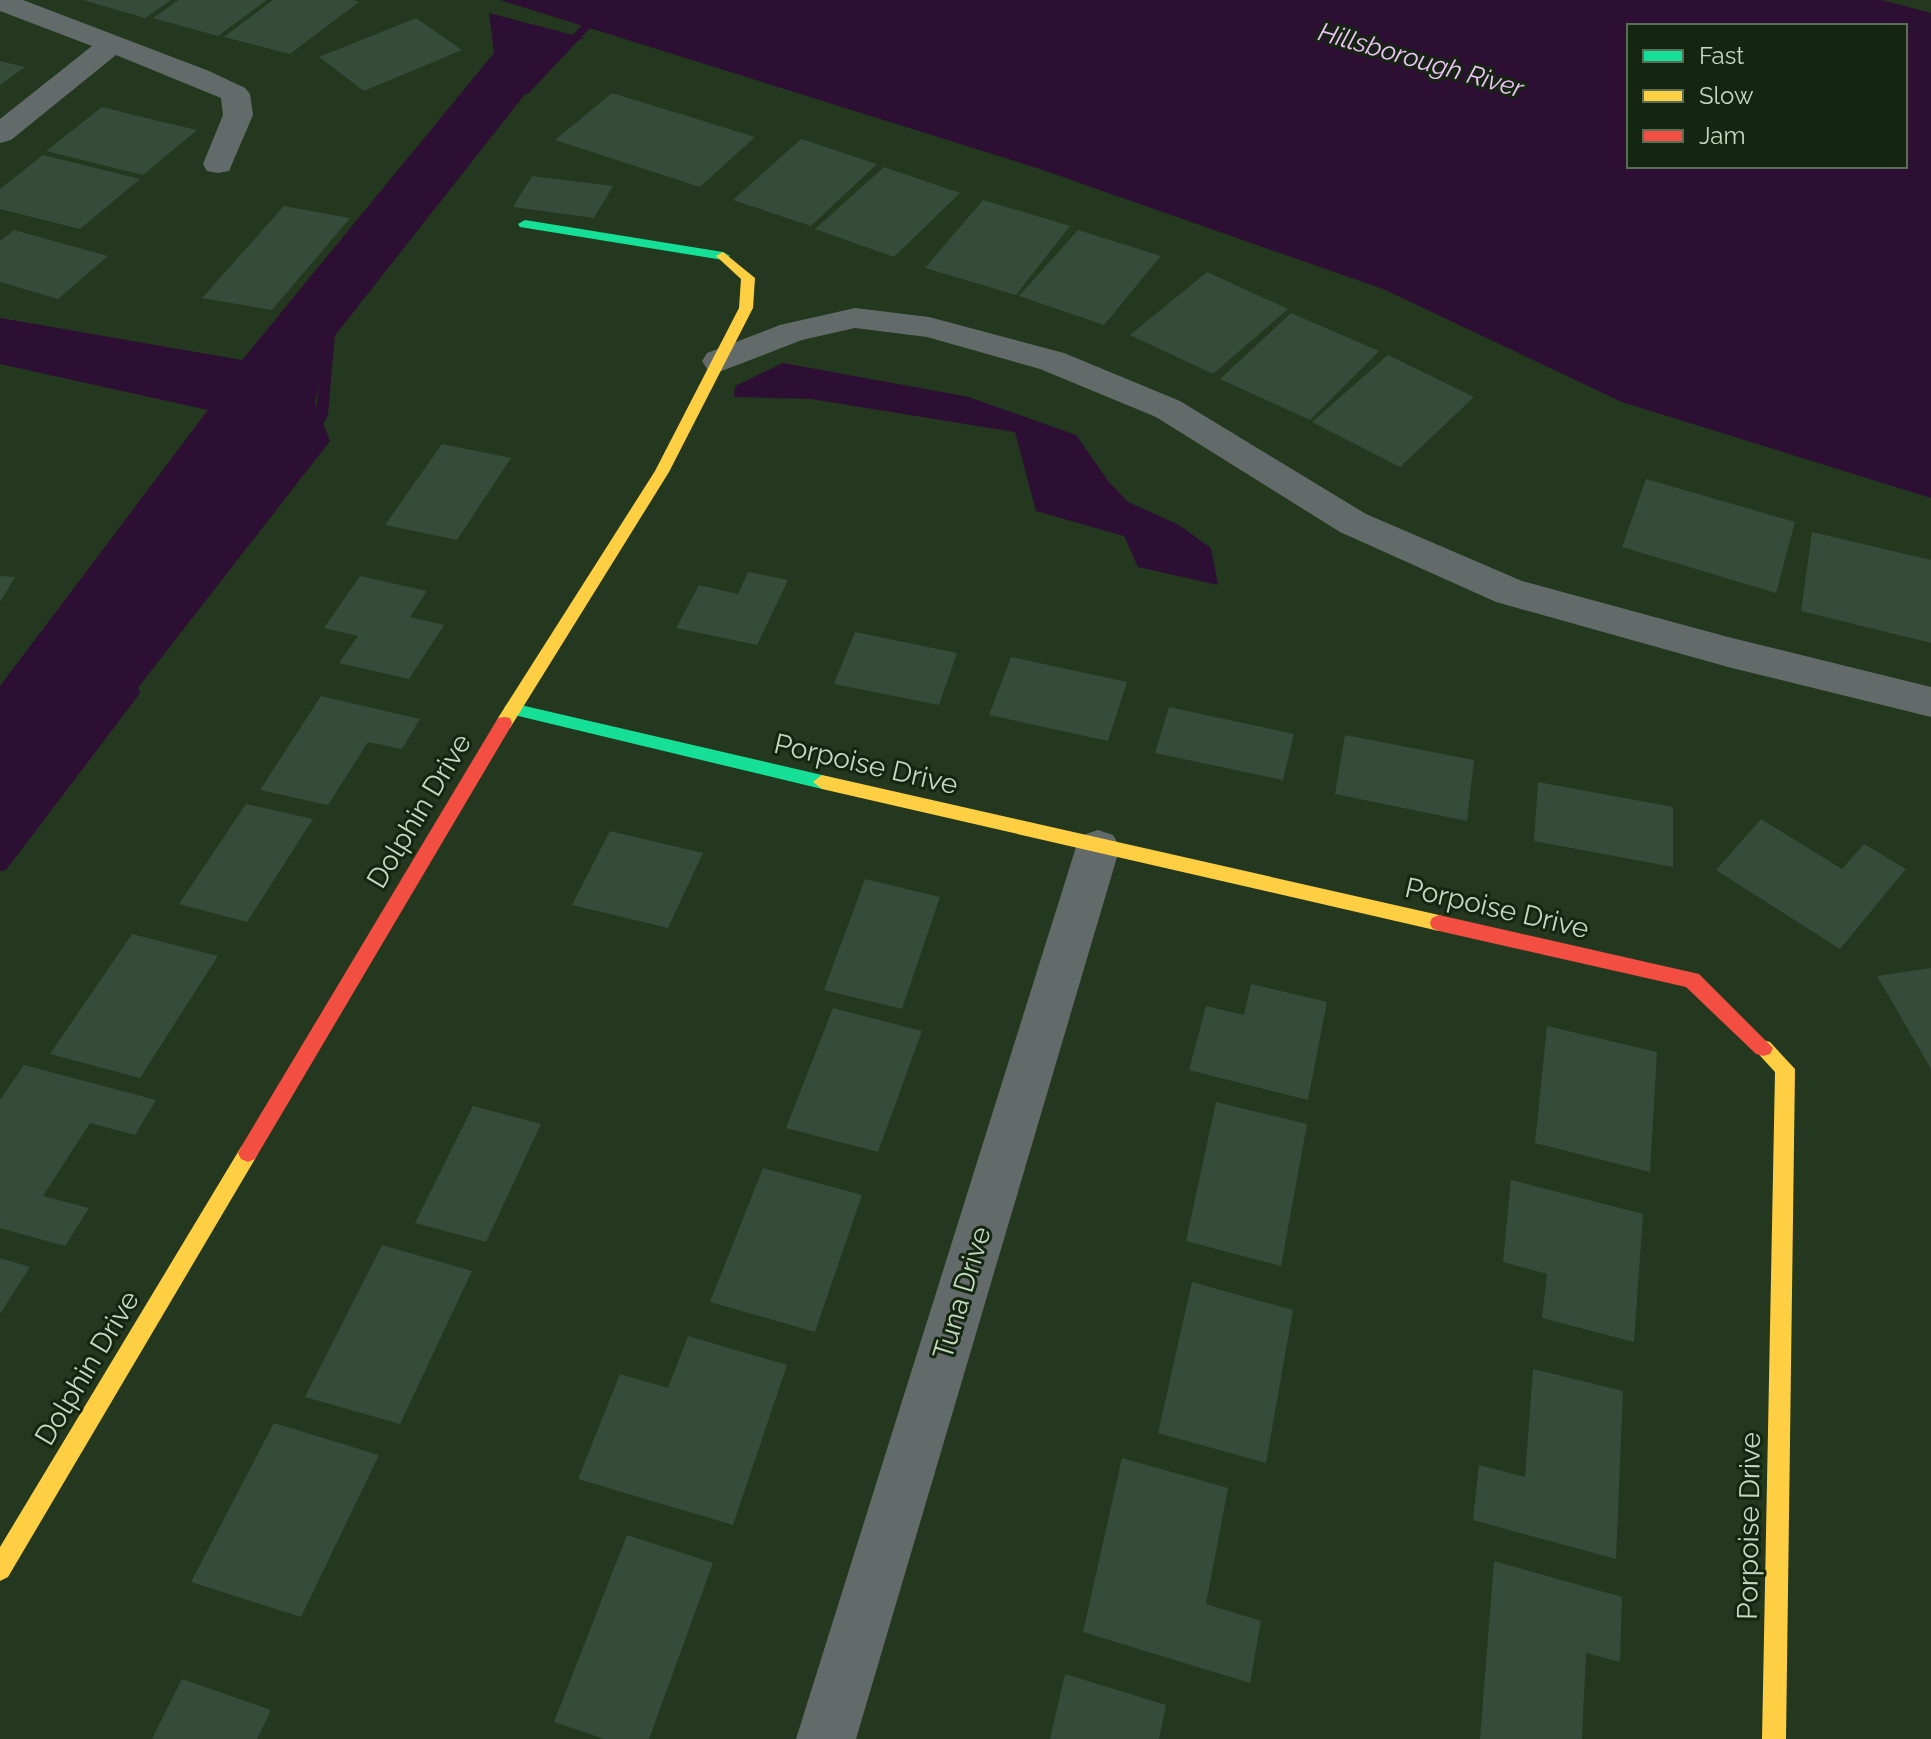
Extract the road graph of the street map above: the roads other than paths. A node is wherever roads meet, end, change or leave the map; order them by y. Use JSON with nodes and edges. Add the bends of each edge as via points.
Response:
{"nodes":[{"id":1,"x":0,"y":1,"type":"edge"},
{"id":2,"x":111,"y":45,"type":"junction"},
{"id":3,"x":0,"y":134,"type":"edge"},
{"id":4,"x":218,"y":164,"type":"dead end"},
{"id":5,"x":525,"y":224,"type":"dead end"},
{"id":6,"x":719,"y":361,"type":"junction"},
{"id":7,"x":1931,"y":702,"type":"edge"},
{"id":8,"x":512,"y":709,"type":"junction"},
{"id":9,"x":1098,"y":847,"type":"junction"},
{"id":10,"x":0,"y":1569,"type":"edge"},
{"id":11,"x":826,"y":1739,"type":"edge"},
{"id":12,"x":1774,"y":1739,"type":"edge"}],
"edges":[{"from":1,"to":2,"type":"street"},
{"from":2,"to":3,"type":"street"},
{"from":2,"to":4,"type":"street","via":[[235,94],[238,115]]},
{"from":5,"to":6,"type":"street","name":"Dolphin Drive","via":[[725,256],[748,278],[746,308]]},
{"from":6,"to":7,"type":"street","via":[[792,332],[855,318],[929,327],[1052,361],[1168,409],[1353,523],[1510,592]]},
{"from":6,"to":8,"type":"street","name":"Dolphin Drive","via":[[662,472]]},
{"from":8,"to":9,"type":"street","name":"Porpoise Drive"},
{"from":8,"to":10,"type":"street","name":"Dolphin Drive"},
{"from":9,"to":11,"type":"street","name":"Tuna Drive"},
{"from":9,"to":12,"type":"street","name":"Porpoise Drive","via":[[1692,980],[1785,1069]]}]}
